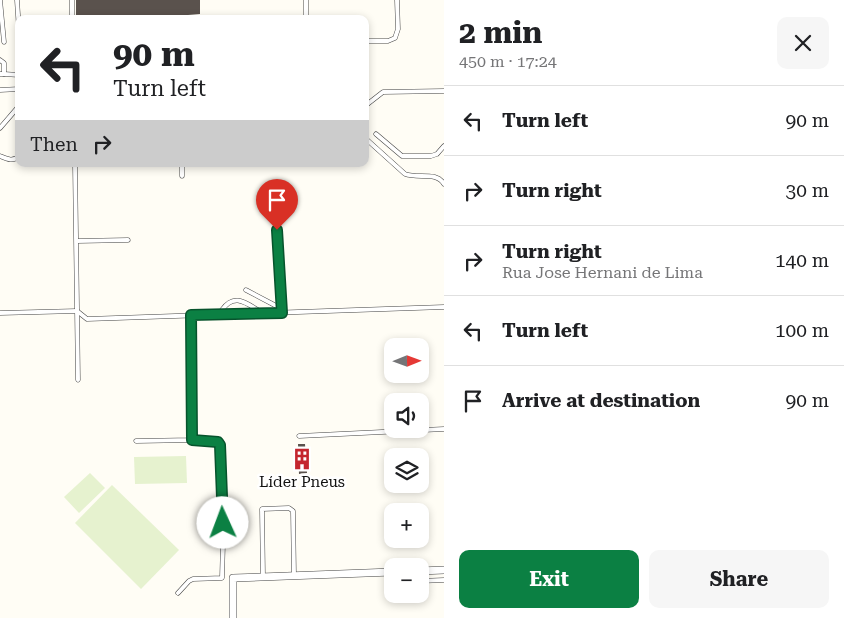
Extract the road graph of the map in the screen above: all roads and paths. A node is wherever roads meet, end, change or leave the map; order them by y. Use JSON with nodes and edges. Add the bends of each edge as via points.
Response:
{"nodes":[{"id":1,"x":0,"y":0,"type":"edge"},
{"id":2,"x":17,"y":0,"type":"edge"},
{"id":3,"x":72,"y":0,"type":"edge"},
{"id":4,"x":306,"y":0,"type":"edge"},
{"id":5,"x":397,"y":0,"type":"edge"},
{"id":6,"x":18,"y":15,"type":"edge"},
{"id":7,"x":72,"y":15,"type":"edge"},
{"id":8,"x":306,"y":15,"type":"edge"},
{"id":9,"x":369,"y":41,"type":"edge"},
{"id":10,"x":4,"y":42,"type":"dead end"},
{"id":11,"x":0,"y":60,"type":"edge"},
{"id":12,"x":2,"y":74,"type":"edge"},
{"id":13,"x":15,"y":75,"type":"edge"},
{"id":14,"x":15,"y":89,"type":"edge"},
{"id":15,"x":0,"y":90,"type":"edge"},
{"id":16,"x":444,"y":91,"type":"edge"},
{"id":17,"x":369,"y":103,"type":"edge"},
{"id":18,"x":15,"y":110,"type":"edge"},
{"id":19,"x":2,"y":122,"type":"edge"},
{"id":20,"x":0,"y":128,"type":"edge"},
{"id":21,"x":376,"y":134,"type":"dead end"},
{"id":22,"x":369,"y":142,"type":"edge"},
{"id":23,"x":444,"y":146,"type":"edge"},
{"id":24,"x":0,"y":156,"type":"edge"},
{"id":25,"x":15,"y":159,"type":"edge"},
{"id":26,"x":75,"y":167,"type":"edge"},
{"id":27,"x":182,"y":167,"type":"edge"},
{"id":28,"x":182,"y":176,"type":"dead end"},
{"id":29,"x":444,"y":184,"type":"edge"},
{"id":30,"x":277,"y":230,"type":"dead end"},
{"id":31,"x":128,"y":240,"type":"dead end"},
{"id":32,"x":77,"y":242,"type":"junction"},
{"id":33,"x":246,"y":290,"type":"dead end"},
{"id":34,"x":444,"y":307,"type":"edge"},
{"id":35,"x":77,"y":311,"type":"junction"},
{"id":36,"x":282,"y":311,"type":"junction"},
{"id":37,"x":0,"y":313,"type":"edge"},
{"id":38,"x":223,"y":314,"type":"junction"},
{"id":39,"x":265,"y":314,"type":"junction"},
{"id":40,"x":191,"y":315,"type":"junction"},
{"id":41,"x":78,"y":380,"type":"dead end"},
{"id":42,"x":444,"y":429,"type":"edge"},
{"id":43,"x":299,"y":436,"type":"dead end"},
{"id":44,"x":192,"y":440,"type":"junction"},
{"id":45,"x":136,"y":441,"type":"dead end"},
{"id":46,"x":444,"y":570,"type":"edge"},
{"id":47,"x":429,"y":571,"type":"edge"},
{"id":48,"x":384,"y":573,"type":"edge"},
{"id":49,"x":294,"y":576,"type":"junction"},
{"id":50,"x":263,"y":577,"type":"junction"},
{"id":51,"x":222,"y":578,"type":"junction"},
{"id":52,"x":233,"y":578,"type":"junction"},
{"id":53,"x":444,"y":580,"type":"edge"},
{"id":54,"x":429,"y":581,"type":"edge"},
{"id":55,"x":178,"y":592,"type":"dead end"},
{"id":56,"x":233,"y":618,"type":"edge"}],
"edges":[{"from":1,"to":10,"type":"lane"},
{"from":2,"to":6,"type":"lane"},
{"from":3,"to":7,"type":"lane"},
{"from":4,"to":8,"type":"lane"},
{"from":5,"to":9,"type":"lane","via":[[398,29],[394,38]]},
{"from":11,"to":12,"type":"lane","via":[[4,63]]},
{"from":12,"to":13,"type":"lane"},
{"from":14,"to":15,"type":"lane"},
{"from":16,"to":17,"type":"lane","via":[[383,92]]},
{"from":18,"to":19,"type":"lane"},
{"from":19,"to":20,"type":"lane"},
{"from":21,"to":23,"type":"lane","via":[[402,156],[432,156]]},
{"from":22,"to":29,"type":"lane","via":[[405,174],[438,178]]},
{"from":24,"to":25,"type":"lane"},
{"from":26,"to":32,"type":"lane"},
{"from":27,"to":28,"type":"lane"},
{"from":30,"to":36,"type":"lane"},
{"from":31,"to":32,"type":"lane"},
{"from":32,"to":35,"type":"lane"},
{"from":33,"to":36,"type":"lane"},
{"from":34,"to":36,"type":"lane"},
{"from":35,"to":37,"type":"lane"},
{"from":35,"to":40,"type":"lane","via":[[87,319]]},
{"from":35,"to":41,"type":"lane"},
{"from":36,"to":39,"type":"lane"},
{"from":38,"to":39,"type":"lane"},
{"from":38,"to":39,"type":"lane","via":[[226,305],[239,300]]},
{"from":38,"to":40,"type":"lane"},
{"from":40,"to":44,"type":"lane"},
{"from":42,"to":43,"type":"lane"},
{"from":44,"to":45,"type":"lane"},
{"from":44,"to":51,"type":"lane","via":[[214,440],[220,445],[224,543]]},
{"from":46,"to":47,"type":"street"},
{"from":48,"to":49,"type":"street"},
{"from":49,"to":50,"type":"street"},
{"from":49,"to":50,"type":"lane","via":[[292,511],[289,508],[262,509]]},
{"from":50,"to":52,"type":"street"},
{"from":51,"to":52,"type":"lane"},
{"from":51,"to":55,"type":"lane","via":[[189,581]]},
{"from":52,"to":56,"type":"street"},
{"from":53,"to":54,"type":"lane"}]}
